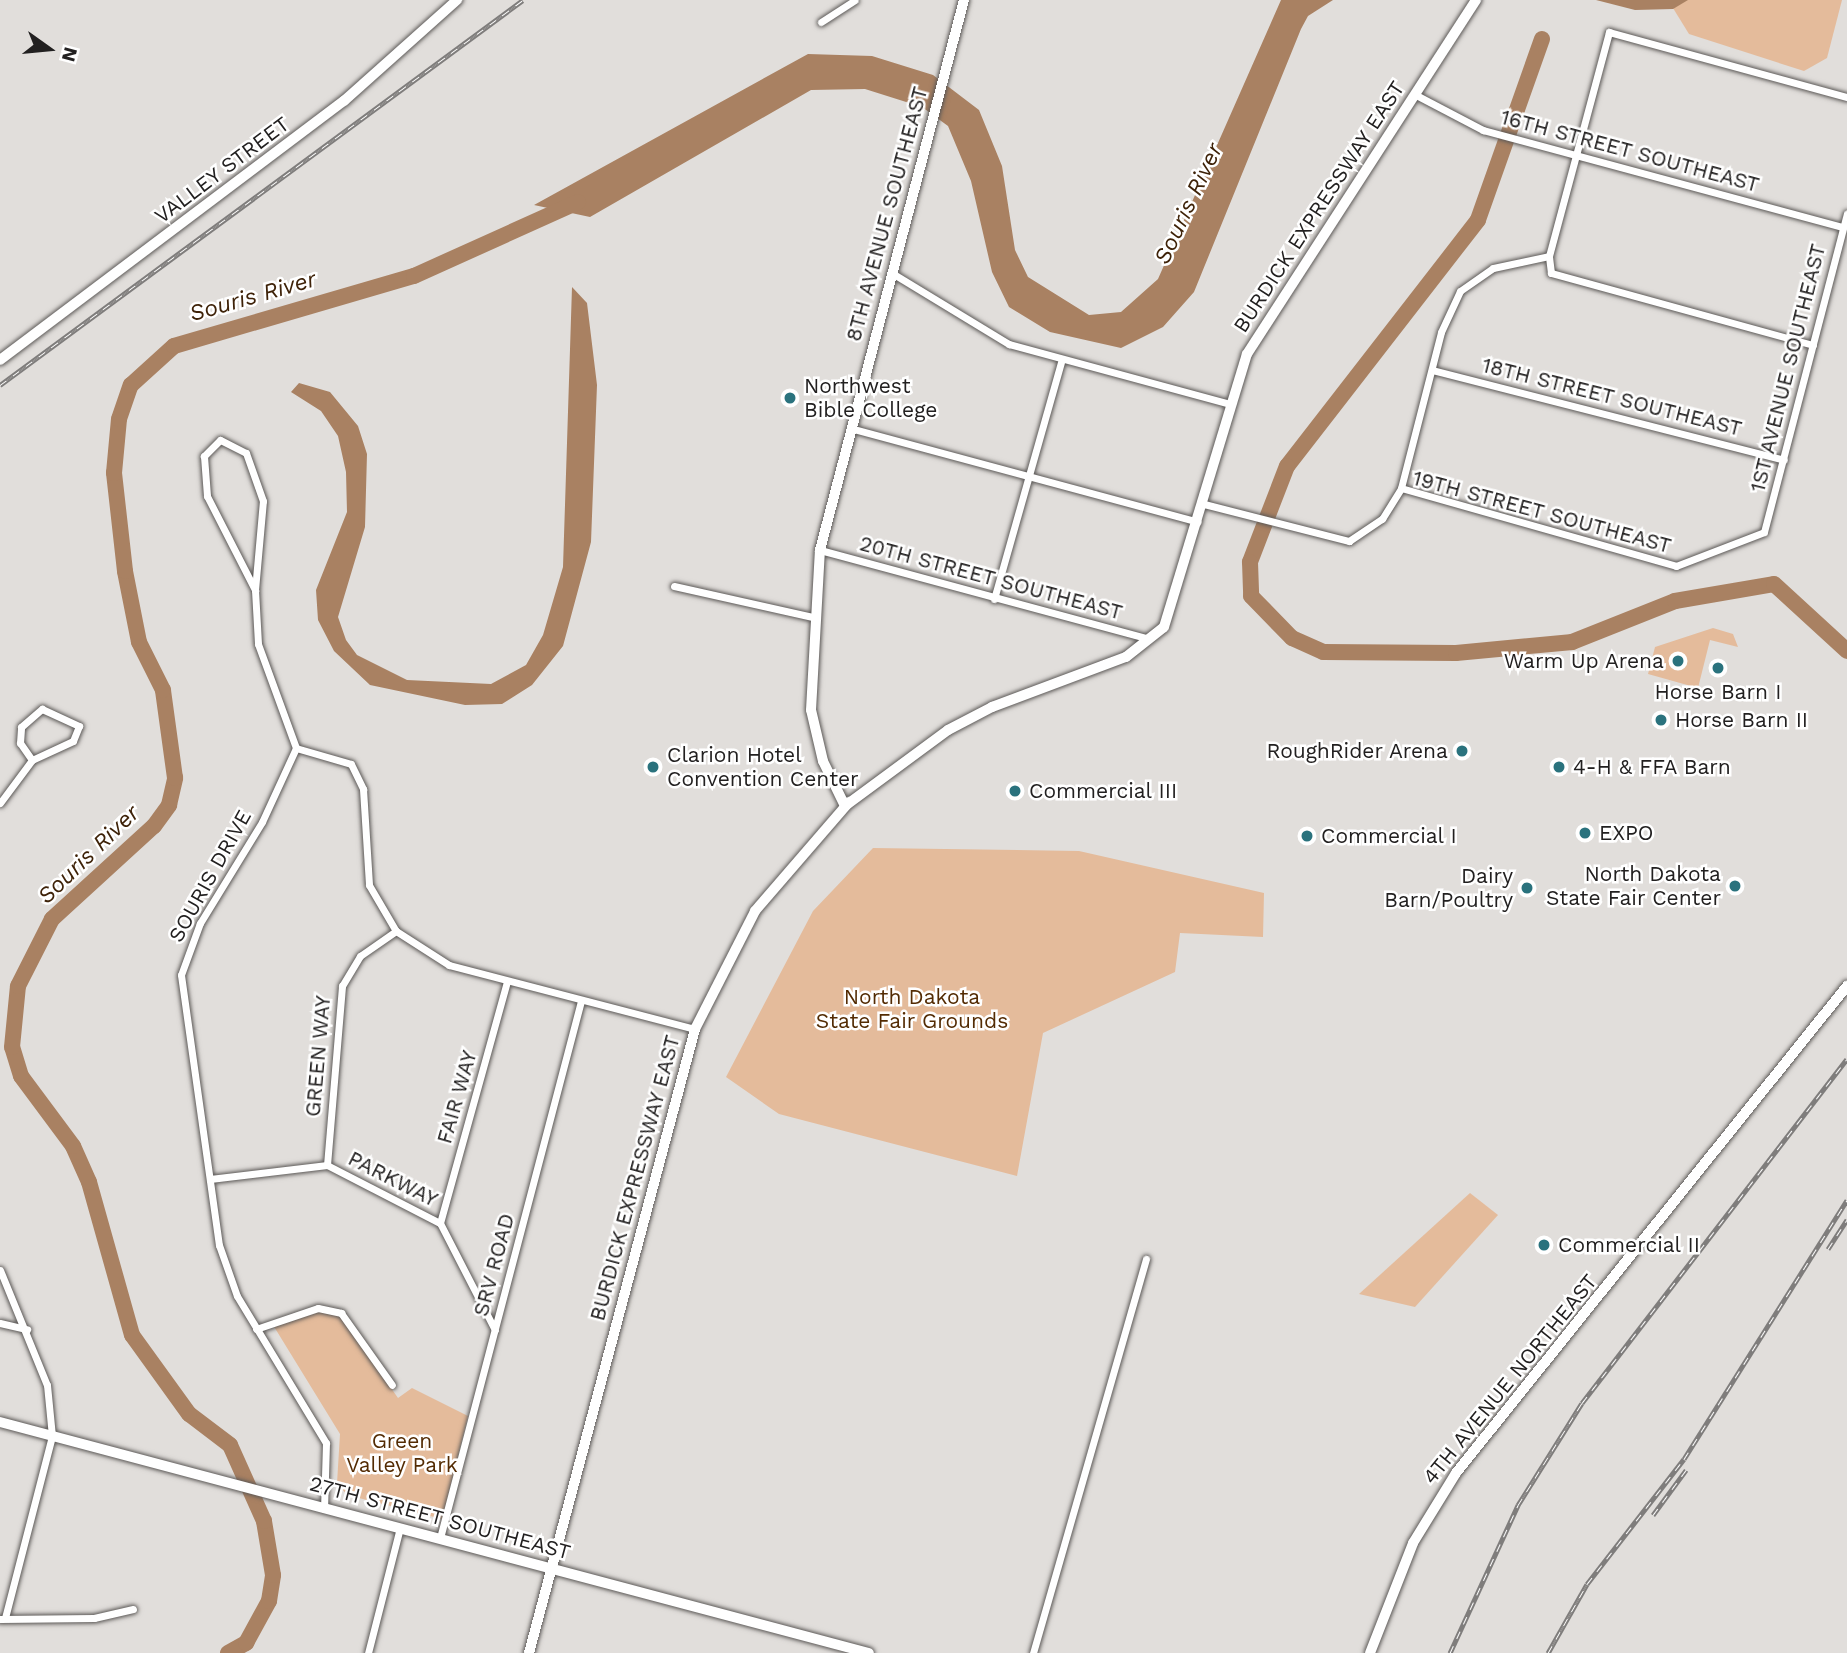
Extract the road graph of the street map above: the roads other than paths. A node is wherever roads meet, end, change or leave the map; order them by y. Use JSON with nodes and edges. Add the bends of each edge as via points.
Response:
{"nodes":[{"id":1,"x":457,"y":0,"type":"edge"},
{"id":2,"x":855,"y":0,"type":"edge"},
{"id":3,"x":964,"y":0,"type":"edge"},
{"id":4,"x":1476,"y":0,"type":"edge"},
{"id":5,"x":821,"y":22,"type":"dead end"},
{"id":6,"x":1416,"y":95,"type":"junction"},
{"id":7,"x":1847,"y":97,"type":"edge"},
{"id":8,"x":1577,"y":154,"type":"junction"},
{"id":9,"x":1847,"y":214,"type":"edge"},
{"id":10,"x":1842,"y":227,"type":"junction"},
{"id":11,"x":1549,"y":256,"type":"junction"},
{"id":12,"x":892,"y":273,"type":"junction"},
{"id":13,"x":1813,"y":345,"type":"junction"},
{"id":14,"x":1062,"y":359,"type":"junction"},
{"id":15,"x":0,"y":360,"type":"edge"},
{"id":16,"x":1432,"y":370,"type":"junction"},
{"id":17,"x":1230,"y":404,"type":"junction"},
{"id":18,"x":850,"y":428,"type":"junction"},
{"id":19,"x":1783,"y":460,"type":"junction"},
{"id":20,"x":1029,"y":476,"type":"junction"},
{"id":21,"x":1401,"y":488,"type":"junction"},
{"id":22,"x":1204,"y":504,"type":"junction"},
{"id":23,"x":1199,"y":522,"type":"junction"},
{"id":24,"x":1764,"y":532,"type":"joint"},
{"id":25,"x":820,"y":550,"type":"junction"},
{"id":26,"x":674,"y":586,"type":"dead end"},
{"id":27,"x":256,"y":590,"type":"junction"},
{"id":28,"x":994,"y":598,"type":"junction"},
{"id":29,"x":813,"y":617,"type":"junction"},
{"id":30,"x":1153,"y":640,"type":"junction"},
{"id":31,"x":296,"y":748,"type":"junction"},
{"id":32,"x":906,"y":757,"type":"dead end"},
{"id":33,"x":32,"y":760,"type":"junction"},
{"id":34,"x":888,"y":771,"type":"junction"},
{"id":35,"x":0,"y":803,"type":"edge"},
{"id":36,"x":845,"y":806,"type":"junction"},
{"id":37,"x":396,"y":931,"type":"junction"},
{"id":38,"x":507,"y":981,"type":"junction"},
{"id":39,"x":1847,"y":986,"type":"edge"},
{"id":40,"x":582,"y":1001,"type":"junction"},
{"id":41,"x":695,"y":1029,"type":"junction"},
{"id":42,"x":327,"y":1165,"type":"junction"},
{"id":43,"x":210,"y":1179,"type":"junction"},
{"id":44,"x":440,"y":1223,"type":"junction"},
{"id":45,"x":1146,"y":1259,"type":"dead end"},
{"id":46,"x":0,"y":1270,"type":"edge"},
{"id":47,"x":0,"y":1323,"type":"edge"},
{"id":48,"x":27,"y":1329,"type":"junction"},
{"id":49,"x":256,"y":1329,"type":"junction"},
{"id":50,"x":495,"y":1330,"type":"junction"},
{"id":51,"x":392,"y":1385,"type":"dead end"},
{"id":52,"x":0,"y":1422,"type":"edge"},
{"id":53,"x":52,"y":1436,"type":"junction"},
{"id":54,"x":324,"y":1509,"type":"junction"},
{"id":55,"x":400,"y":1527,"type":"junction"},
{"id":56,"x":440,"y":1538,"type":"junction"},
{"id":57,"x":552,"y":1568,"type":"junction"},
{"id":58,"x":133,"y":1609,"type":"dead end"},
{"id":59,"x":2,"y":1619,"type":"edge"},
{"id":60,"x":368,"y":1653,"type":"edge"},
{"id":61,"x":529,"y":1653,"type":"edge"},
{"id":62,"x":869,"y":1653,"type":"edge"},
{"id":63,"x":1033,"y":1653,"type":"edge"},
{"id":64,"x":1370,"y":1653,"type":"edge"}],
"edges":[{"from":1,"to":15,"type":"main road","name":"VALLEY STREET","via":[[344,101]]},
{"from":2,"to":5,"type":"street"},
{"from":3,"to":12,"type":"street","name":"8TH AVENUE SOUTHEAST"},
{"from":4,"to":6,"type":"main road","name":"BURDICK EXPRESSWAY EAST"},
{"from":6,"to":8,"type":"street","name":"16TH STREET SOUTHEAST","via":[[1483,130]]},
{"from":6,"to":17,"type":"main road","name":"BURDICK EXPRESSWAY EAST","via":[[1263,324]]},
{"from":7,"to":8,"type":"street","via":[[1609,32]]},
{"from":8,"to":10,"type":"street","name":"16TH STREET SOUTHEAST"},
{"from":8,"to":11,"type":"street"},
{"from":9,"to":10,"type":"street","name":"1ST AVENUE SOUTHEAST"},
{"from":10,"to":13,"type":"street","name":"1ST AVENUE SOUTHEAST"},
{"from":11,"to":13,"type":"street","via":[[1551,273]]},
{"from":11,"to":16,"type":"street","via":[[1493,268],[1460,291]]},
{"from":12,"to":14,"type":"street","via":[[1009,344]]},
{"from":12,"to":18,"type":"street","name":"8TH AVENUE SOUTHEAST"},
{"from":13,"to":19,"type":"street","name":"1ST AVENUE SOUTHEAST"},
{"from":14,"to":17,"type":"street"},
{"from":14,"to":20,"type":"street"},
{"from":16,"to":19,"type":"street","name":"18TH STREET SOUTHEAST"},
{"from":16,"to":21,"type":"street"},
{"from":17,"to":22,"type":"main road","name":"BURDICK EXPRESSWAY EAST"},
{"from":18,"to":20,"type":"street"},
{"from":18,"to":25,"type":"street","name":"8TH AVENUE SOUTHEAST"},
{"from":19,"to":24,"type":"street","name":"1ST AVENUE SOUTHEAST"},
{"from":20,"to":23,"type":"street"},
{"from":20,"to":28,"type":"street"},
{"from":21,"to":22,"type":"street","name":"19TH STREET SOUTHEAST","via":[[1382,519],[1349,541]]},
{"from":21,"to":24,"type":"street","name":"19TH STREET SOUTHEAST","via":[[1676,566]]},
{"from":22,"to":23,"type":"main road","name":"BURDICK EXPRESSWAY EAST"},
{"from":23,"to":30,"type":"main road","name":"BURDICK EXPRESSWAY EAST","via":[[1171,614]]},
{"from":25,"to":28,"type":"street","name":"20TH STREET SOUTHEAST"},
{"from":25,"to":29,"type":"street","name":"8TH AVENUE SOUTHEAST"},
{"from":26,"to":29,"type":"street"},
{"from":27,"to":27,"type":"street","via":[[207,496],[204,456],[220,440],[246,453],[263,501]]},
{"from":27,"to":31,"type":"street","via":[[258,644]]},
{"from":28,"to":30,"type":"street","name":"20TH STREET SOUTHEAST"},
{"from":29,"to":36,"type":"street","name":"8TH AVENUE SOUTHEAST","via":[[815,736]]},
{"from":30,"to":34,"type":"main road","name":"BURDICK EXPRESSWAY EAST","via":[[1121,660],[992,706]]},
{"from":31,"to":37,"type":"street","via":[[351,764],[363,789],[369,885]]},
{"from":31,"to":43,"type":"street","name":"SOURIS DRIVE","via":[[262,822],[200,923],[181,975]]},
{"from":32,"to":34,"type":"main road","name":"BURDICK EXPRESSWAY EAST"},
{"from":33,"to":33,"type":"street","via":[[73,741],[79,726],[42,709],[30,716],[20,743]]},
{"from":33,"to":35,"type":"street"},
{"from":34,"to":36,"type":"main road","name":"BURDICK EXPRESSWAY EAST"},
{"from":36,"to":41,"type":"main road","name":"BURDICK EXPRESSWAY EAST","via":[[755,911]]},
{"from":37,"to":38,"type":"street","via":[[449,965]]},
{"from":37,"to":42,"type":"street","name":"GREEN WAY","via":[[360,956],[342,986]]},
{"from":38,"to":40,"type":"street"},
{"from":38,"to":44,"type":"street","name":"FAIR WAY"},
{"from":39,"to":64,"type":"street","name":"4TH AVENUE NORTHEAST","via":[[1456,1473],[1413,1543]]},
{"from":40,"to":41,"type":"street"},
{"from":40,"to":50,"type":"street","name":"SRV ROAD"},
{"from":41,"to":57,"type":"main road","name":"BURDICK EXPRESSWAY EAST"},
{"from":42,"to":43,"type":"street","name":"PARKWAY"},
{"from":42,"to":44,"type":"street","name":"PARKWAY"},
{"from":43,"to":49,"type":"street","name":"SOURIS DRIVE","via":[[219,1245]]},
{"from":44,"to":50,"type":"street","name":"PARKWAY"},
{"from":45,"to":63,"type":"street"},
{"from":46,"to":48,"type":"street"},
{"from":47,"to":48,"type":"street"},
{"from":48,"to":53,"type":"street","via":[[47,1385]]},
{"from":49,"to":51,"type":"street","via":[[318,1308],[341,1314]]},
{"from":49,"to":54,"type":"street","name":"SOURIS DRIVE","via":[[326,1444]]},
{"from":50,"to":56,"type":"street","name":"SRV ROAD"},
{"from":52,"to":53,"type":"street","name":"27TH STREET SOUTHEAST"},
{"from":53,"to":54,"type":"street","name":"27TH STREET SOUTHEAST"},
{"from":53,"to":59,"type":"street"},
{"from":54,"to":55,"type":"street","name":"27TH STREET SOUTHEAST"},
{"from":55,"to":56,"type":"street","name":"27TH STREET SOUTHEAST"},
{"from":55,"to":60,"type":"street"},
{"from":56,"to":57,"type":"street","name":"27TH STREET SOUTHEAST"},
{"from":57,"to":61,"type":"main road","name":"BURDICK EXPRESSWAY EAST"},
{"from":57,"to":62,"type":"street","name":"27TH STREET SOUTHEAST"},
{"from":58,"to":59,"type":"street","via":[[94,1618]]}]}
